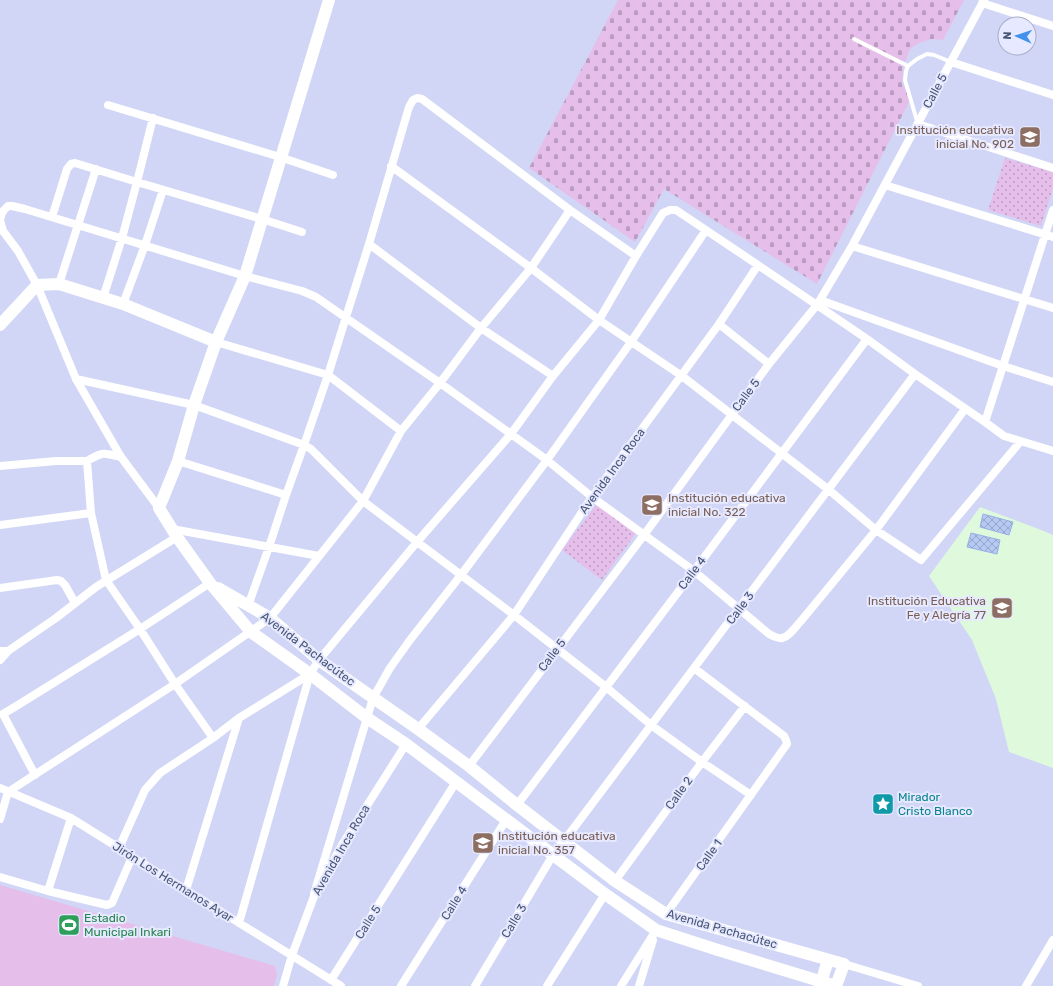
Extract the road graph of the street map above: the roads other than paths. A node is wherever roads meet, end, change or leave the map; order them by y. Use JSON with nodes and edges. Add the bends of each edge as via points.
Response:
{"nodes":[{"id":1,"x":329,"y":0,"type":"edge"},
{"id":2,"x":983,"y":2,"type":"edge"},
{"id":3,"x":1053,"y":26,"type":"edge"},
{"id":4,"x":854,"y":39,"type":"dead end"},
{"id":5,"x":951,"y":62,"type":"junction"},
{"id":6,"x":908,"y":66,"type":"junction"},
{"id":7,"x":1053,"y":95,"type":"edge"},
{"id":8,"x":108,"y":105,"type":"dead end"},
{"id":9,"x":153,"y":118,"type":"junction"},
{"id":10,"x":918,"y":124,"type":"junction"},
{"id":11,"x":280,"y":157,"type":"junction"},
{"id":12,"x":391,"y":166,"type":"junction"},
{"id":13,"x":1053,"y":168,"type":"edge"},
{"id":14,"x":96,"y":169,"type":"junction"},
{"id":15,"x":333,"y":175,"type":"dead end"},
{"id":16,"x":137,"y":182,"type":"junction"},
{"id":17,"x":885,"y":185,"type":"junction"},
{"id":18,"x":163,"y":190,"type":"junction"},
{"id":19,"x":570,"y":210,"type":"junction"},
{"id":20,"x":1053,"y":210,"type":"edge"},
{"id":21,"x":52,"y":217,"type":"junction"},
{"id":22,"x":262,"y":219,"type":"junction"},
{"id":23,"x":78,"y":225,"type":"junction"},
{"id":24,"x":706,"y":230,"type":"junction"},
{"id":25,"x":302,"y":232,"type":"dead end"},
{"id":26,"x":1049,"y":236,"type":"edge"},
{"id":27,"x":122,"y":238,"type":"junction"},
{"id":28,"x":369,"y":244,"type":"junction"},
{"id":29,"x":145,"y":245,"type":"junction"},
{"id":30,"x":852,"y":246,"type":"junction"},
{"id":31,"x":636,"y":256,"type":"junction"},
{"id":32,"x":758,"y":265,"type":"junction"},
{"id":33,"x":531,"y":268,"type":"junction"},
{"id":34,"x":245,"y":276,"type":"junction"},
{"id":35,"x":59,"y":284,"type":"junction"},
{"id":36,"x":37,"y":285,"type":"junction"},
{"id":37,"x":103,"y":298,"type":"junction"},
{"id":38,"x":1024,"y":298,"type":"junction"},
{"id":39,"x":819,"y":302,"type":"junction"},
{"id":40,"x":123,"y":304,"type":"junction"},
{"id":41,"x":1053,"y":308,"type":"edge"},
{"id":42,"x":346,"y":317,"type":"junction"},
{"id":43,"x":599,"y":320,"type":"junction"},
{"id":44,"x":719,"y":324,"type":"junction"},
{"id":45,"x":0,"y":325,"type":"edge"},
{"id":46,"x":481,"y":328,"type":"junction"},
{"id":47,"x":867,"y":339,"type":"junction"},
{"id":48,"x":216,"y":342,"type":"junction"},
{"id":49,"x":631,"y":342,"type":"junction"},
{"id":50,"x":770,"y":364,"type":"junction"},
{"id":51,"x":1003,"y":366,"type":"junction"},
{"id":52,"x":915,"y":374,"type":"junction"},
{"id":53,"x":328,"y":375,"type":"junction"},
{"id":54,"x":553,"y":376,"type":"junction"},
{"id":55,"x":682,"y":376,"type":"junction"},
{"id":56,"x":76,"y":379,"type":"junction"},
{"id":57,"x":1053,"y":382,"type":"edge"},
{"id":58,"x":440,"y":383,"type":"junction"},
{"id":59,"x":194,"y":405,"type":"junction"},
{"id":60,"x":965,"y":409,"type":"junction"},
{"id":61,"x":731,"y":415,"type":"junction"},
{"id":62,"x":985,"y":422,"type":"junction"},
{"id":63,"x":401,"y":431,"type":"junction"},
{"id":64,"x":511,"y":434,"type":"junction"},
{"id":65,"x":1020,"y":442,"type":"junction"},
{"id":66,"x":304,"y":445,"type":"junction"},
{"id":67,"x":1053,"y":451,"type":"edge"},
{"id":68,"x":781,"y":454,"type":"junction"},
{"id":69,"x":121,"y":457,"type":"junction"},
{"id":70,"x":547,"y":460,"type":"junction"},
{"id":71,"x":87,"y":461,"type":"junction"},
{"id":72,"x":178,"y":461,"type":"junction"},
{"id":73,"x":0,"y":466,"type":"edge"},
{"id":74,"x":829,"y":490,"type":"junction"},
{"id":75,"x":286,"y":494,"type":"junction"},
{"id":76,"x":592,"y":497,"type":"junction"},
{"id":77,"x":364,"y":501,"type":"junction"},
{"id":78,"x":159,"y":508,"type":"junction"},
{"id":79,"x":91,"y":513,"type":"junction"},
{"id":80,"x":0,"y":524,"type":"edge"},
{"id":81,"x":876,"y":530,"type":"junction"},
{"id":82,"x":175,"y":533,"type":"junction"},
{"id":83,"x":644,"y":535,"type":"junction"},
{"id":84,"x":417,"y":542,"type":"junction"},
{"id":85,"x":268,"y":547,"type":"junction"},
{"id":86,"x":319,"y":556,"type":"junction"},
{"id":87,"x":694,"y":571,"type":"junction"},
{"id":88,"x":461,"y":575,"type":"junction"},
{"id":89,"x":106,"y":580,"type":"junction"},
{"id":90,"x":210,"y":583,"type":"junction"},
{"id":91,"x":0,"y":588,"type":"edge"},
{"id":92,"x":75,"y":603,"type":"junction"},
{"id":93,"x":248,"y":606,"type":"junction"},
{"id":94,"x":740,"y":608,"type":"junction"},
{"id":95,"x":514,"y":615,"type":"junction"},
{"id":96,"x":270,"y":618,"type":"junction"},
{"id":97,"x":140,"y":629,"type":"junction"},
{"id":98,"x":251,"y":632,"type":"junction"},
{"id":99,"x":557,"y":649,"type":"junction"},
{"id":100,"x":4,"y":651,"type":"edge"},
{"id":101,"x":0,"y":660,"type":"edge"},
{"id":102,"x":319,"y":660,"type":"junction"},
{"id":103,"x":694,"y":668,"type":"junction"},
{"id":104,"x":310,"y":674,"type":"junction"},
{"id":105,"x":175,"y":684,"type":"junction"},
{"id":106,"x":606,"y":687,"type":"junction"},
{"id":107,"x":373,"y":698,"type":"junction"},
{"id":108,"x":745,"y":706,"type":"junction"},
{"id":109,"x":1,"y":715,"type":"edge"},
{"id":110,"x":239,"y":718,"type":"junction"},
{"id":111,"x":367,"y":718,"type":"junction"},
{"id":112,"x":651,"y":725,"type":"junction"},
{"id":113,"x":418,"y":729,"type":"junction"},
{"id":114,"x":213,"y":738,"type":"junction"},
{"id":115,"x":406,"y":744,"type":"junction"},
{"id":116,"x":702,"y":762,"type":"junction"},
{"id":117,"x":469,"y":766,"type":"junction"},
{"id":118,"x":35,"y":775,"type":"junction"},
{"id":119,"x":456,"y":782,"type":"junction"},
{"id":120,"x":0,"y":788,"type":"edge"},
{"id":121,"x":8,"y":792,"type":"junction"},
{"id":122,"x":751,"y":795,"type":"junction"},
{"id":123,"x":517,"y":805,"type":"junction"},
{"id":124,"x":71,"y":818,"type":"junction"},
{"id":125,"x":0,"y":819,"type":"edge"},
{"id":126,"x":506,"y":820,"type":"junction"},
{"id":127,"x":564,"y":841,"type":"junction"},
{"id":128,"x":119,"y":848,"type":"junction"},
{"id":129,"x":553,"y":855,"type":"junction"},
{"id":130,"x":132,"y":858,"type":"junction"},
{"id":131,"x":0,"y":877,"type":"edge"},
{"id":132,"x":615,"y":881,"type":"junction"},
{"id":133,"x":186,"y":890,"type":"junction"},
{"id":134,"x":48,"y":891,"type":"junction"},
{"id":135,"x":314,"y":894,"type":"junction"},
{"id":136,"x":605,"y":894,"type":"junction"},
{"id":137,"x":666,"y":914,"type":"junction"},
{"id":138,"x":240,"y":923,"type":"junction"},
{"id":139,"x":656,"y":930,"type":"junction"},
{"id":140,"x":1053,"y":940,"type":"edge"},
{"id":141,"x":292,"y":955,"type":"junction"},
{"id":142,"x":828,"y":960,"type":"junction"},
{"id":143,"x":844,"y":964,"type":"junction"},
{"id":144,"x":331,"y":980,"type":"junction"},
{"id":145,"x":820,"y":984,"type":"edge"},
{"id":146,"x":283,"y":986,"type":"edge"},
{"id":147,"x":341,"y":986,"type":"edge"},
{"id":148,"x":402,"y":986,"type":"edge"},
{"id":149,"x":475,"y":986,"type":"edge"},
{"id":150,"x":547,"y":986,"type":"edge"},
{"id":151,"x":621,"y":986,"type":"edge"},
{"id":152,"x":639,"y":986,"type":"edge"},
{"id":153,"x":837,"y":986,"type":"edge"},
{"id":154,"x":918,"y":986,"type":"edge"},
{"id":155,"x":1026,"y":986,"type":"edge"}],
"edges":[{"from":1,"to":11,"type":"street"},
{"from":2,"to":3,"type":"street"},
{"from":2,"to":5,"type":"street","name":"Calle 5"},
{"from":4,"to":6,"type":"lane"},
{"from":5,"to":6,"type":"lane","via":[[927,54]]},
{"from":5,"to":7,"type":"street"},
{"from":5,"to":10,"type":"street","name":"Calle 5"},
{"from":6,"to":10,"type":"lane","via":[[905,80]]},
{"from":8,"to":9,"type":"street"},
{"from":9,"to":11,"type":"street"},
{"from":9,"to":16,"type":"street"},
{"from":10,"to":13,"type":"street"},
{"from":10,"to":17,"type":"street","name":"Calle 5"},
{"from":11,"to":15,"type":"street"},
{"from":11,"to":22,"type":"street"},
{"from":12,"to":19,"type":"street","via":[[409,107],[413,100],[418,98]]},
{"from":12,"to":28,"type":"street"},
{"from":12,"to":33,"type":"street"},
{"from":14,"to":16,"type":"street"},
{"from":14,"to":21,"type":"street","via":[[75,162],[68,166]]},
{"from":14,"to":23,"type":"street"},
{"from":16,"to":18,"type":"street"},
{"from":16,"to":27,"type":"street"},
{"from":17,"to":26,"type":"street"},
{"from":17,"to":30,"type":"street","name":"Calle 5"},
{"from":18,"to":22,"type":"street"},
{"from":18,"to":29,"type":"street"},
{"from":19,"to":31,"type":"street"},
{"from":19,"to":33,"type":"street"},
{"from":20,"to":26,"type":"street"},
{"from":21,"to":23,"type":"street"},
{"from":21,"to":36,"type":"street","via":[[8,206],[1,217],[3,230]]},
{"from":22,"to":25,"type":"street"},
{"from":22,"to":34,"type":"street"},
{"from":23,"to":27,"type":"street"},
{"from":23,"to":35,"type":"street"},
{"from":24,"to":31,"type":"street","via":[[676,210],[670,210],[663,213]]},
{"from":24,"to":32,"type":"street"},
{"from":24,"to":49,"type":"street"},
{"from":26,"to":38,"type":"street"},
{"from":27,"to":29,"type":"street"},
{"from":27,"to":37,"type":"street"},
{"from":28,"to":42,"type":"street"},
{"from":28,"to":46,"type":"street"},
{"from":29,"to":34,"type":"street"},
{"from":29,"to":40,"type":"street"},
{"from":30,"to":38,"type":"street"},
{"from":30,"to":39,"type":"street","name":"Calle 5"},
{"from":31,"to":43,"type":"street"},
{"from":32,"to":39,"type":"street"},
{"from":32,"to":44,"type":"street","name":"Avenida Inca Roca"},
{"from":33,"to":43,"type":"street"},
{"from":33,"to":46,"type":"street"},
{"from":34,"to":42,"type":"street","via":[[302,291]]},
{"from":34,"to":48,"type":"street"},
{"from":35,"to":36,"type":"street"},
{"from":35,"to":37,"type":"street"},
{"from":36,"to":45,"type":"street"},
{"from":36,"to":56,"type":"street"},
{"from":37,"to":40,"type":"street"},
{"from":38,"to":41,"type":"street"},
{"from":38,"to":51,"type":"street"},
{"from":39,"to":47,"type":"street"},
{"from":39,"to":50,"type":"street","name":"Calle 5"},
{"from":39,"to":51,"type":"street"},
{"from":40,"to":48,"type":"street"},
{"from":42,"to":53,"type":"street"},
{"from":42,"to":58,"type":"street"},
{"from":43,"to":49,"type":"street"},
{"from":43,"to":54,"type":"street"},
{"from":44,"to":50,"type":"street"},
{"from":44,"to":55,"type":"street","name":"Avenida Inca Roca"},
{"from":46,"to":54,"type":"street"},
{"from":46,"to":58,"type":"street"},
{"from":47,"to":52,"type":"street"},
{"from":47,"to":68,"type":"street","name":"Calle 4"},
{"from":48,"to":53,"type":"street"},
{"from":48,"to":59,"type":"street"},
{"from":49,"to":55,"type":"street"},
{"from":49,"to":70,"type":"street"},
{"from":50,"to":61,"type":"street","name":"Calle 5"},
{"from":51,"to":57,"type":"street"},
{"from":51,"to":62,"type":"street"},
{"from":52,"to":60,"type":"street"},
{"from":52,"to":74,"type":"street","name":"Calle 3"},
{"from":53,"to":63,"type":"street"},
{"from":53,"to":66,"type":"street"},
{"from":54,"to":64,"type":"street"},
{"from":55,"to":61,"type":"street"},
{"from":55,"to":76,"type":"street","name":"Avenida Inca Roca"},
{"from":56,"to":59,"type":"street"},
{"from":56,"to":69,"type":"street"},
{"from":58,"to":63,"type":"street"},
{"from":58,"to":64,"type":"street"},
{"from":59,"to":66,"type":"street"},
{"from":59,"to":72,"type":"street"},
{"from":60,"to":62,"type":"street"},
{"from":60,"to":81,"type":"street"},
{"from":61,"to":68,"type":"street"},
{"from":61,"to":83,"type":"street","name":"Calle 5"},
{"from":62,"to":65,"type":"street","via":[[1004,436]]},
{"from":63,"to":77,"type":"street"},
{"from":64,"to":70,"type":"street"},
{"from":64,"to":84,"type":"street"},
{"from":65,"to":67,"type":"street"},
{"from":65,"to":81,"type":"street","via":[[921,560]]},
{"from":66,"to":75,"type":"street"},
{"from":66,"to":77,"type":"street"},
{"from":68,"to":74,"type":"street"},
{"from":68,"to":87,"type":"street","name":"Calle 4"},
{"from":69,"to":71,"type":"street","via":[[100,453]]},
{"from":69,"to":78,"type":"street"},
{"from":70,"to":76,"type":"street"},
{"from":70,"to":88,"type":"street"},
{"from":71,"to":73,"type":"street","via":[[56,460]]},
{"from":71,"to":79,"type":"street"},
{"from":72,"to":75,"type":"street"},
{"from":72,"to":78,"type":"street"},
{"from":74,"to":81,"type":"street"},
{"from":74,"to":94,"type":"street","name":"Calle 3"},
{"from":75,"to":85,"type":"street"},
{"from":76,"to":83,"type":"street"},
{"from":76,"to":95,"type":"street","name":"Avenida Inca Roca"},
{"from":77,"to":84,"type":"street"},
{"from":77,"to":86,"type":"street"},
{"from":78,"to":82,"type":"street"},
{"from":79,"to":80,"type":"street"},
{"from":79,"to":89,"type":"street"},
{"from":81,"to":94,"type":"street","via":[[788,635],[776,638]]},
{"from":82,"to":85,"type":"street"},
{"from":82,"to":89,"type":"street"},
{"from":82,"to":90,"type":"street"},
{"from":83,"to":87,"type":"street"},
{"from":83,"to":99,"type":"street","name":"Calle 5"},
{"from":84,"to":88,"type":"street"},
{"from":84,"to":102,"type":"street"},
{"from":85,"to":86,"type":"street"},
{"from":85,"to":93,"type":"street"},
{"from":86,"to":96,"type":"street"},
{"from":87,"to":94,"type":"street"},
{"from":87,"to":106,"type":"street","name":"Calle 4"},
{"from":88,"to":95,"type":"street"},
{"from":88,"to":107,"type":"street","via":[[410,640]]},
{"from":89,"to":92,"type":"street"},
{"from":89,"to":97,"type":"street"},
{"from":90,"to":93,"type":"street","name":"Avenida Pachacútec"},
{"from":90,"to":97,"type":"street"},
{"from":90,"to":98,"type":"street","name":"Avenida Pachacútec"},
{"from":91,"to":92,"type":"street","via":[[57,580],[65,585]]},
{"from":92,"to":100,"type":"street"},
{"from":93,"to":96,"type":"street","name":"Avenida Pachacútec"},
{"from":94,"to":103,"type":"street","name":"Calle 3"},
{"from":95,"to":99,"type":"street"},
{"from":95,"to":113,"type":"street","name":"Avenida Inca Roca"},
{"from":96,"to":98,"type":"street"},
{"from":96,"to":102,"type":"street","name":"Avenida Pachacútec"},
{"from":97,"to":105,"type":"street"},
{"from":97,"to":109,"type":"street"},
{"from":98,"to":104,"type":"street","name":"Avenida Pachacútec"},
{"from":98,"to":105,"type":"street"},
{"from":99,"to":106,"type":"street"},
{"from":99,"to":117,"type":"street","name":"Calle 5"},
{"from":100,"to":101,"type":"street"},
{"from":102,"to":104,"type":"street"},
{"from":102,"to":107,"type":"street","name":"Avenida Pachacútec"},
{"from":103,"to":108,"type":"street"},
{"from":103,"to":112,"type":"street","name":"Calle 3"},
{"from":104,"to":110,"type":"street"},
{"from":104,"to":111,"type":"street","name":"Avenida Pachacútec"},
{"from":104,"to":138,"type":"street"},
{"from":105,"to":114,"type":"street"},
{"from":105,"to":118,"type":"street"},
{"from":106,"to":112,"type":"street"},
{"from":106,"to":123,"type":"street","name":"Calle 4"},
{"from":107,"to":111,"type":"street"},
{"from":107,"to":113,"type":"street","name":"Avenida Pachacútec"},
{"from":108,"to":116,"type":"street","name":"Calle 2"},
{"from":108,"to":122,"type":"street","name":"Calle 1","via":[[784,736],[787,744]]},
{"from":109,"to":118,"type":"street"},
{"from":110,"to":114,"type":"street"},
{"from":110,"to":133,"type":"street"},
{"from":111,"to":115,"type":"street","name":"Avenida Pachacútec"},
{"from":111,"to":135,"type":"street"},
{"from":112,"to":116,"type":"street"},
{"from":112,"to":127,"type":"street","name":"Calle 3"},
{"from":113,"to":117,"type":"street","name":"Avenida Pachacútec"},
{"from":114,"to":128,"type":"street","via":[[160,773],[145,790]]},
{"from":115,"to":119,"type":"street","name":"Avenida Pachacútec"},
{"from":115,"to":135,"type":"street","name":"Avenida Inca Roca"},
{"from":116,"to":122,"type":"street"},
{"from":116,"to":132,"type":"street","name":"Calle 2"},
{"from":117,"to":123,"type":"street","name":"Avenida Pachacútec"},
{"from":118,"to":121,"type":"street"},
{"from":119,"to":126,"type":"street","name":"Avenida Pachacútec"},
{"from":119,"to":144,"type":"street","name":"Calle 5"},
{"from":120,"to":121,"type":"street","name":"Jirón Los Hermanos Ayar"},
{"from":121,"to":124,"type":"street","name":"Jirón Los Hermanos Ayar"},
{"from":121,"to":125,"type":"street"},
{"from":122,"to":137,"type":"street","name":"Calle 1"},
{"from":123,"to":127,"type":"street","name":"Avenida Pachacútec"},
{"from":124,"to":128,"type":"street","name":"Jirón Los Hermanos Ayar"},
{"from":124,"to":134,"type":"street"},
{"from":126,"to":129,"type":"street","name":"Avenida Pachacútec"},
{"from":126,"to":148,"type":"street","name":"Calle 4"},
{"from":127,"to":132,"type":"street","name":"Avenida Pachacútec"},
{"from":128,"to":130,"type":"street","name":"Jirón Los Hermanos Ayar"},
{"from":129,"to":136,"type":"street","name":"Avenida Pachacútec"},
{"from":129,"to":149,"type":"street","name":"Calle 3"},
{"from":130,"to":133,"type":"street","name":"Jirón Los Hermanos Ayar"},
{"from":130,"to":134,"type":"street","via":[[112,903],[107,905]]},
{"from":131,"to":134,"type":"street"},
{"from":132,"to":137,"type":"street","name":"Avenida Pachacútec"},
{"from":133,"to":138,"type":"street","name":"Jirón Los Hermanos Ayar"},
{"from":135,"to":141,"type":"street","name":"Avenida Inca Roca"},
{"from":136,"to":139,"type":"street","name":"Avenida Pachacútec"},
{"from":136,"to":150,"type":"street"},
{"from":137,"to":142,"type":"street","name":"Avenida Pachacútec"},
{"from":138,"to":141,"type":"street","name":"Jirón Los Hermanos Ayar"},
{"from":139,"to":145,"type":"street","name":"Avenida Pachacútec"},
{"from":139,"to":151,"type":"street"},
{"from":139,"to":152,"type":"street"},
{"from":140,"to":155,"type":"street"},
{"from":141,"to":144,"type":"street","name":"Jirón Los Hermanos Ayar"},
{"from":141,"to":146,"type":"street","name":"Avenida Inca Roca"},
{"from":142,"to":143,"type":"street","name":"Avenida Pachacútec"},
{"from":142,"to":145,"type":"street"},
{"from":143,"to":153,"type":"street"},
{"from":143,"to":154,"type":"street","name":"Avenida Pachacútec"},
{"from":144,"to":147,"type":"street","name":"Jirón Los Hermanos Ayar"},
{"from":145,"to":153,"type":"street","name":"Avenida Pachacútec"}]}
